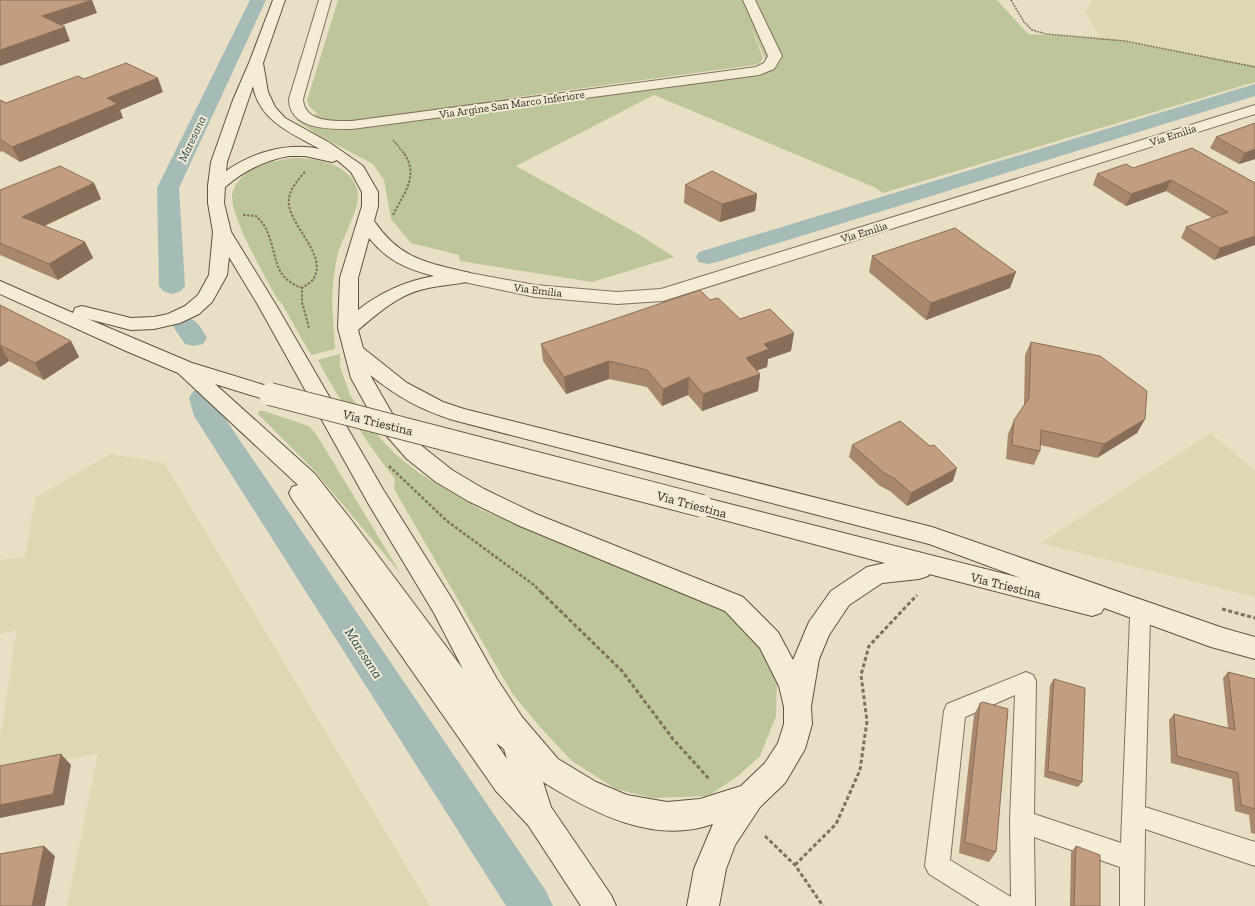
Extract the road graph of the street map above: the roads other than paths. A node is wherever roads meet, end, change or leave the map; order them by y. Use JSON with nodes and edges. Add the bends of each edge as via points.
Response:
{"nodes":[{"id":1,"x":279,"y":0,"type":"edge"},
{"id":2,"x":325,"y":0,"type":"edge"},
{"id":3,"x":749,"y":0,"type":"edge"},
{"id":4,"x":256,"y":63,"type":"junction"},
{"id":5,"x":1255,"y":109,"type":"edge"},
{"id":6,"x":344,"y":159,"type":"junction"},
{"id":7,"x":216,"y":186,"type":"junction"},
{"id":8,"x":366,"y":221,"type":"junction"},
{"id":9,"x":222,"y":232,"type":"junction"},
{"id":10,"x":464,"y":277,"type":"junction"},
{"id":11,"x":0,"y":287,"type":"edge"},
{"id":12,"x":20,"y":296,"type":"junction"},
{"id":13,"x":348,"y":328,"type":"junction"},
{"id":14,"x":355,"y":352,"type":"junction"},
{"id":15,"x":185,"y":368,"type":"junction"},
{"id":16,"x":257,"y":434,"type":"junction"},
{"id":17,"x":936,"y":568,"type":"junction"},
{"id":18,"x":1140,"y":618,"type":"junction"},
{"id":19,"x":1225,"y":640,"type":"junction"},
{"id":20,"x":1255,"y":648,"type":"edge"},
{"id":21,"x":798,"y":707,"type":"junction"},
{"id":22,"x":515,"y":735,"type":"junction"},
{"id":23,"x":750,"y":797,"type":"junction"},
{"id":24,"x":1133,"y":814,"type":"junction"},
{"id":25,"x":539,"y":815,"type":"junction"},
{"id":26,"x":1022,"y":821,"type":"junction"},
{"id":27,"x":1255,"y":854,"type":"edge"},
{"id":28,"x":1133,"y":859,"type":"junction"},
{"id":29,"x":600,"y":906,"type":"edge"},
{"id":30,"x":703,"y":906,"type":"edge"},
{"id":31,"x":1003,"y":906,"type":"edge"},
{"id":32,"x":1023,"y":906,"type":"edge"},
{"id":33,"x":1132,"y":906,"type":"edge"}],
"edges":[{"from":1,"to":4,"type":"street"},
{"from":2,"to":3,"type":"street","name":"Via Argine San Marco Inferiore","via":[[296,99],[297,109],[304,118],[338,125],[759,71],[769,67],[775,56]]},
{"from":4,"to":6,"type":"street","via":[[262,92],[269,108],[280,121]]},
{"from":4,"to":7,"type":"street","via":[[226,137]]},
{"from":5,"to":10,"type":"street","name":"Via Emilia","via":[[663,296],[617,298],[535,291]]},
{"from":6,"to":7,"type":"street","via":[[302,151],[268,156],[241,167]]},
{"from":6,"to":8,"type":"street","via":[[357,169],[370,192]]},
{"from":7,"to":9,"type":"street","via":[[216,203]]},
{"from":8,"to":10,"type":"street","name":"Via Emilia","via":[[376,238],[392,253],[425,268]]},
{"from":8,"to":13,"type":"street","via":[[349,278]]},
{"from":9,"to":12,"type":"street","via":[[218,275],[205,298],[192,310],[173,319],[131,324]]},
{"from":9,"to":22,"type":"street","via":[[267,305],[376,497],[443,606]]},
{"from":10,"to":13,"type":"street","via":[[409,287],[383,300]]},
{"from":11,"to":12,"type":"street"},
{"from":12,"to":15,"type":"street","name":"Via Triestina"},
{"from":13,"to":14,"type":"street"},
{"from":14,"to":19,"type":"street","via":[[400,388],[460,416],[932,536]]},
{"from":14,"to":21,"type":"street","via":[[361,378],[385,420],[415,453],[444,476],[476,495],[528,520],[734,604],[769,640],[792,685]]},
{"from":15,"to":16,"type":"street"},
{"from":15,"to":17,"type":"street","name":"Via Triestina","bridge":true,"via":[[270,394]]},
{"from":16,"to":22,"type":"street","via":[[307,480],[344,526],[472,702]]},
{"from":16,"to":25,"type":"street","via":[[506,781]]},
{"from":17,"to":18,"type":"street","name":"Via Triestina"},
{"from":17,"to":21,"type":"street","via":[[876,574],[840,598],[818,630],[806,659]]},
{"from":18,"to":19,"type":"street","name":"Via Triestina"},
{"from":18,"to":24,"type":"lane"},
{"from":19,"to":20,"type":"street","name":"Via Triestina"},
{"from":21,"to":23,"type":"street","via":[[798,724],[792,749],[775,773]]},
{"from":22,"to":23,"type":"street","via":[[548,769],[586,792],[627,809],[667,817],[700,814]]},
{"from":22,"to":25,"type":"street"},
{"from":23,"to":30,"type":"street","via":[[724,836],[710,869]]},
{"from":24,"to":27,"type":"lane"},
{"from":24,"to":28,"type":"lane"},
{"from":25,"to":29,"type":"street"},
{"from":26,"to":28,"type":"lane"},
{"from":26,"to":31,"type":"lane","via":[[1026,681],[955,710],[937,866]]},
{"from":26,"to":32,"type":"lane"},
{"from":28,"to":33,"type":"lane"}]}
